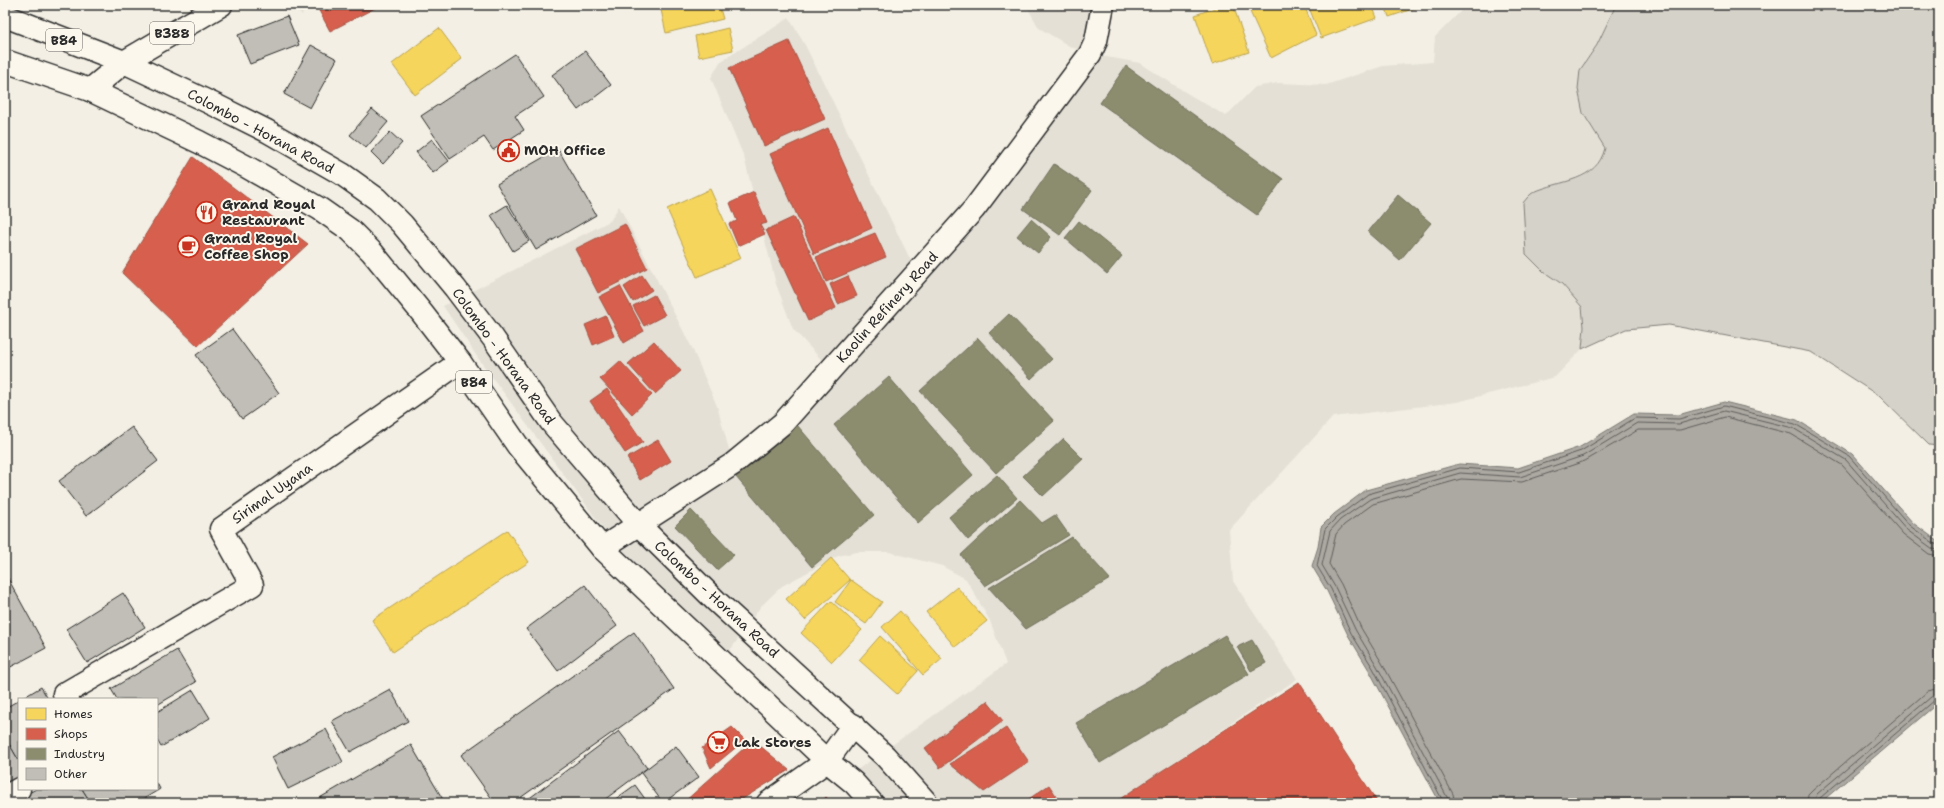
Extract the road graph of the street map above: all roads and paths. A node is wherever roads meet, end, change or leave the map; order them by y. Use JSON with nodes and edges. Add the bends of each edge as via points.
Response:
{"nodes":[{"id":1,"x":221,"y":5,"type":"edge"},
{"id":2,"x":1103,"y":5,"type":"edge"},
{"id":3,"x":5,"y":16,"type":"edge"},
{"id":4,"x":5,"y":61,"type":"edge"},
{"id":5,"x":124,"y":62,"type":"junction"},
{"id":6,"x":90,"y":90,"type":"junction"},
{"id":7,"x":460,"y":362,"type":"junction"},
{"id":8,"x":639,"y":525,"type":"junction"},
{"id":9,"x":602,"y":548,"type":"junction"},
{"id":10,"x":67,"y":698,"type":"edge"},
{"id":11,"x":852,"y":725,"type":"junction"},
{"id":12,"x":826,"y":761,"type":"junction"},
{"id":13,"x":18,"y":790,"type":"edge"},
{"id":14,"x":5,"y":798,"type":"edge"},
{"id":15,"x":768,"y":803,"type":"edge"},
{"id":16,"x":872,"y":803,"type":"edge"},
{"id":17,"x":927,"y":803,"type":"edge"}],
"edges":[{"from":1,"to":5,"type":"main road","number":"B388"},
{"from":2,"to":8,"type":"main road","name":"Kaolin Refinery Road","via":[[1096,41],[1090,54],[974,208],[822,380],[783,423],[733,464]]},
{"from":3,"to":5,"type":"main road","name":"Colombo - Horana Road","number":"B84"},
{"from":4,"to":6,"type":"main road","number":"B84"},
{"from":5,"to":6,"type":"main road"},
{"from":5,"to":8,"type":"main road","name":"Colombo - Horana Road","number":"B84","via":[[266,131],[342,174],[377,199],[402,224],[455,288],[551,422]]},
{"from":6,"to":7,"type":"main road","number":"B84","via":[[247,167],[320,209],[350,230],[372,252]]},
{"from":7,"to":9,"type":"main road","number":"B84","via":[[518,446]]},
{"from":7,"to":10,"type":"main road","name":"Sirimal Uyana","via":[[221,529],[252,585],[64,694]]},
{"from":8,"to":9,"type":"main road","name":"Kaolin Refinery Road"},
{"from":8,"to":11,"type":"main road","name":"Colombo - Horana Road","number":"B84","via":[[716,601]]},
{"from":9,"to":12,"type":"main road","number":"B84"},
{"from":11,"to":12,"type":"main road"},
{"from":11,"to":17,"type":"main road","name":"Colombo - Horana Road","number":"B84","via":[[885,756]]},
{"from":12,"to":15,"type":"main road"},
{"from":12,"to":16,"type":"main road","number":"B84","via":[[854,783]]},
{"from":13,"to":14,"type":"main road"}]}
